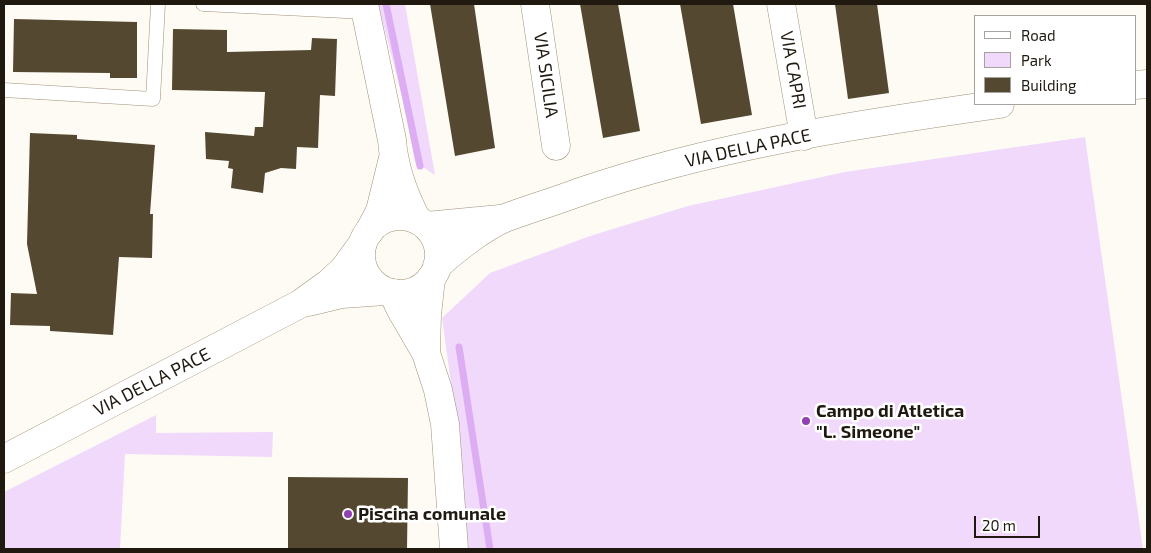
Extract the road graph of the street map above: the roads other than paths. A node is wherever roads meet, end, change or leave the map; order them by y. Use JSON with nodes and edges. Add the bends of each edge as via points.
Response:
{"nodes":[{"id":1,"x":158,"y":4,"type":"edge"},
{"id":2,"x":203,"y":4,"type":"edge"},
{"id":3,"x":535,"y":4,"type":"edge"},
{"id":4,"x":782,"y":4,"type":"edge"},
{"id":5,"x":365,"y":8,"type":"edge"},
{"id":6,"x":4,"y":90,"type":"edge"},
{"id":7,"x":993,"y":105,"type":"edge"},
{"id":8,"x":804,"y":136,"type":"junction"},
{"id":9,"x":556,"y":146,"type":"dead end"},
{"id":10,"x":394,"y":157,"type":"junction"},
{"id":11,"x":504,"y":219,"type":"junction"},
{"id":12,"x":422,"y":223,"type":"junction"},
{"id":13,"x":366,"y":237,"type":"junction"},
{"id":14,"x":434,"y":272,"type":"junction"},
{"id":15,"x":389,"y":292,"type":"junction"},
{"id":16,"x":300,"y":304,"type":"junction"},
{"id":17,"x":426,"y":353,"type":"junction"},
{"id":18,"x":4,"y":459,"type":"edge"},
{"id":19,"x":454,"y":549,"type":"edge"}],
"edges":[{"from":1,"to":6,"type":"lane","via":[[153,99]]},
{"from":2,"to":5,"type":"lane"},
{"from":3,"to":9,"type":"street","name":"VIA SICILIA"},
{"from":4,"to":8,"type":"street","name":"VIA CAPRI"},
{"from":5,"to":10,"type":"street"},
{"from":7,"to":8,"type":"street","name":"VIA DELLA PACE"},
{"from":8,"to":11,"type":"street","name":"VIA DELLA PACE","via":[[651,170]]},
{"from":10,"to":12,"type":"street","via":[[403,190]]},
{"from":10,"to":13,"type":"street","via":[[380,211]]},
{"from":11,"to":12,"type":"street","name":"VIA DELLA PACE"},
{"from":11,"to":14,"type":"street","name":"VIA DELLA PACE","via":[[454,250]]},
{"from":12,"to":13,"type":"street","via":[[405,216],[391,217],[379,222]]},
{"from":12,"to":14,"type":"street","via":[[434,235],[438,245]]},
{"from":13,"to":15,"type":"street","via":[[361,255],[364,267],[369,278]]},
{"from":13,"to":16,"type":"street","name":"VIA DELLA PACE","via":[[344,269]]},
{"from":14,"to":15,"type":"street","via":[[423,286],[414,291],[404,294]]},
{"from":14,"to":17,"type":"street","via":[[427,315]]},
{"from":15,"to":16,"type":"street","name":"VIA DELLA PACE","via":[[342,294]]},
{"from":15,"to":17,"type":"street"},
{"from":16,"to":18,"type":"street","name":"VIA DELLA PACE"},
{"from":17,"to":19,"type":"street","via":[[445,424]]}]}
